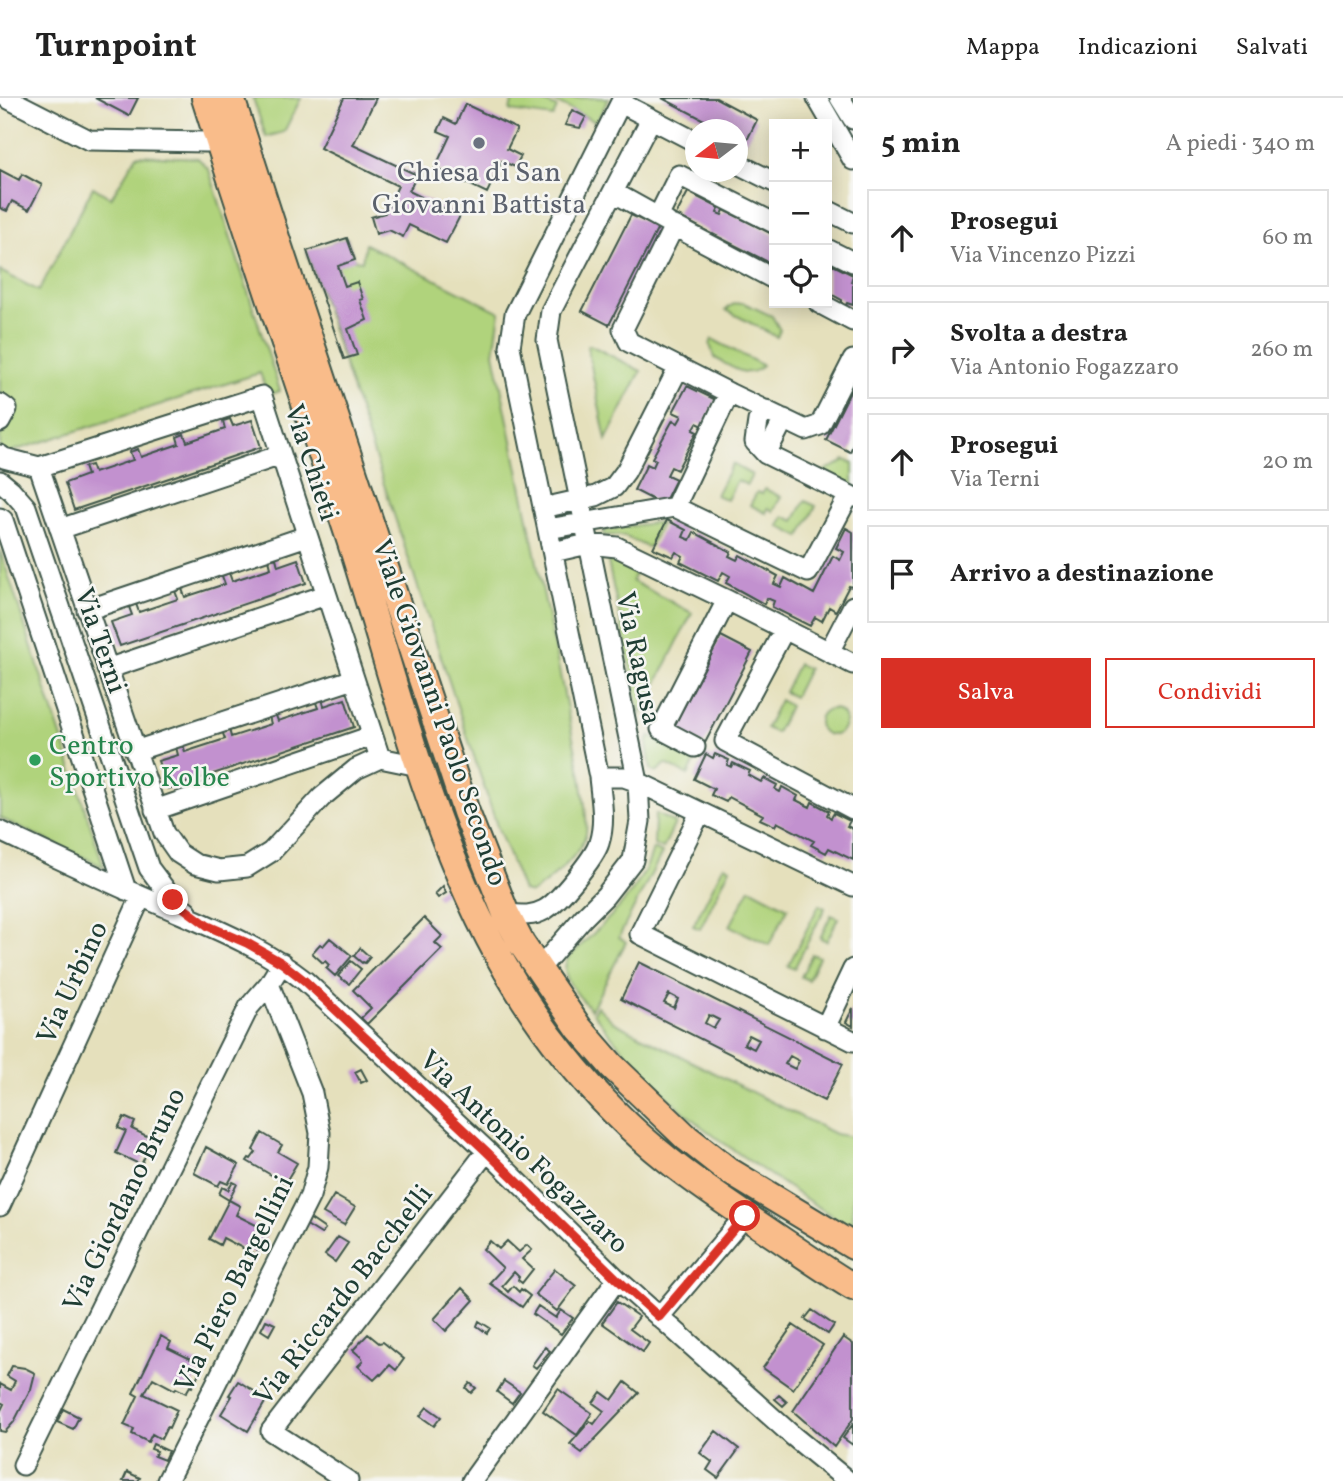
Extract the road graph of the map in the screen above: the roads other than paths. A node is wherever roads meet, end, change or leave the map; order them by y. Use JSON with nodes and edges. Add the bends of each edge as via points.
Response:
{"nodes":[{"id":1,"x":7,"y":98,"type":"edge"},
{"id":2,"x":205,"y":98,"type":"edge"},
{"id":3,"x":231,"y":98,"type":"edge"},
{"id":4,"x":817,"y":98,"type":"edge"},
{"id":5,"x":840,"y":98,"type":"edge"},
{"id":6,"x":622,"y":101,"type":"edge"},
{"id":7,"x":651,"y":119,"type":"junction"},
{"id":8,"x":853,"y":119,"type":"edge"},
{"id":9,"x":685,"y":137,"type":"edge"},
{"id":10,"x":218,"y":139,"type":"junction"},
{"id":11,"x":853,"y":160,"type":"edge"},
{"id":12,"x":748,"y":169,"type":"edge"},
{"id":13,"x":772,"y":182,"type":"edge"},
{"id":14,"x":613,"y":192,"type":"junction"},
{"id":15,"x":832,"y":212,"type":"edge"},
{"id":16,"x":769,"y":220,"type":"edge"},
{"id":17,"x":666,"y":222,"type":"junction"},
{"id":18,"x":853,"y":223,"type":"edge"},
{"id":19,"x":832,"y":252,"type":"edge"},
{"id":20,"x":853,"y":262,"type":"edge"},
{"id":21,"x":769,"y":276,"type":"edge"},
{"id":22,"x":529,"y":286,"type":"junction"},
{"id":23,"x":557,"y":300,"type":"junction"},
{"id":24,"x":828,"y":308,"type":"edge"},
{"id":25,"x":853,"y":321,"type":"edge"},
{"id":26,"x":853,"y":360,"type":"edge"},
{"id":27,"x":679,"y":367,"type":"junction"},
{"id":28,"x":729,"y":393,"type":"junction"},
{"id":29,"x":0,"y":404,"type":"edge"},
{"id":30,"x":766,"y":410,"type":"junction"},
{"id":31,"x":784,"y":419,"type":"junction"},
{"id":32,"x":0,"y":422,"type":"edge"},
{"id":33,"x":766,"y":454,"type":"junction"},
{"id":34,"x":0,"y":455,"type":"edge"},
{"id":35,"x":281,"y":455,"type":"junction"},
{"id":36,"x":38,"y":467,"type":"junction"},
{"id":37,"x":0,"y":481,"type":"edge"},
{"id":38,"x":49,"y":496,"type":"junction"},
{"id":39,"x":851,"y":496,"type":"edge"},
{"id":40,"x":580,"y":500,"type":"junction"},
{"id":41,"x":26,"y":507,"type":"junction"},
{"id":42,"x":675,"y":507,"type":"junction"},
{"id":43,"x":543,"y":508,"type":"junction"},
{"id":44,"x":0,"y":518,"type":"edge"},
{"id":45,"x":584,"y":522,"type":"junction"},
{"id":46,"x":60,"y":529,"type":"junction"},
{"id":47,"x":548,"y":529,"type":"junction"},
{"id":48,"x":307,"y":536,"type":"junction"},
{"id":49,"x":588,"y":544,"type":"junction"},
{"id":50,"x":552,"y":552,"type":"junction"},
{"id":51,"x":326,"y":595,"type":"junction"},
{"id":52,"x":727,"y":600,"type":"junction"},
{"id":53,"x":853,"y":606,"type":"edge"},
{"id":54,"x":87,"y":610,"type":"junction"},
{"id":55,"x":784,"y":629,"type":"junction"},
{"id":56,"x":98,"y":641,"type":"junction"},
{"id":57,"x":75,"y":649,"type":"junction"},
{"id":58,"x":829,"y":652,"type":"junction"},
{"id":59,"x":49,"y":659,"type":"junction"},
{"id":60,"x":853,"y":664,"type":"edge"},
{"id":61,"x":107,"y":669,"type":"junction"},
{"id":62,"x":354,"y":679,"type":"junction"},
{"id":63,"x":372,"y":736,"type":"junction"},
{"id":64,"x":695,"y":747,"type":"dead end"},
{"id":65,"x":135,"y":751,"type":"junction"},
{"id":66,"x":380,"y":758,"type":"junction"},
{"id":67,"x":419,"y":763,"type":"junction"},
{"id":68,"x":145,"y":777,"type":"junction"},
{"id":69,"x":599,"y":777,"type":"junction"},
{"id":70,"x":638,"y":782,"type":"junction"},
{"id":71,"x":121,"y":785,"type":"junction"},
{"id":72,"x":94,"y":794,"type":"junction"},
{"id":73,"x":853,"y":809,"type":"edge"},
{"id":74,"x":155,"y":810,"type":"junction"},
{"id":75,"x":700,"y":813,"type":"junction"},
{"id":76,"x":1,"y":835,"type":"edge"},
{"id":77,"x":853,"y":886,"type":"edge"},
{"id":78,"x":133,"y":893,"type":"junction"},
{"id":79,"x":506,"y":914,"type":"junction"},
{"id":80,"x":208,"y":926,"type":"junction"},
{"id":81,"x":282,"y":963,"type":"junction"},
{"id":82,"x":539,"y":969,"type":"junction"},
{"id":83,"x":853,"y":969,"type":"edge"},
{"id":84,"x":269,"y":984,"type":"junction"},
{"id":85,"x":825,"y":1028,"type":"junction"},
{"id":86,"x":853,"y":1041,"type":"edge"},
{"id":87,"x":486,"y":1151,"type":"junction"},
{"id":88,"x":0,"y":1206,"type":"edge"},
{"id":89,"x":745,"y":1216,"type":"junction"},
{"id":90,"x":853,"y":1246,"type":"edge"},
{"id":91,"x":617,"y":1279,"type":"junction"},
{"id":92,"x":853,"y":1287,"type":"edge"},
{"id":93,"x":659,"y":1317,"type":"junction"},
{"id":94,"x":23,"y":1465,"type":"dead end"},
{"id":95,"x":167,"y":1481,"type":"edge"},
{"id":96,"x":348,"y":1481,"type":"edge"},
{"id":97,"x":472,"y":1481,"type":"edge"},
{"id":98,"x":848,"y":1481,"type":"edge"}],
"edges":[{"from":1,"to":10,"type":"street","via":[[89,140]]},
{"from":2,"to":10,"type":"main road","name":"Viale Giovanni Paolo Secondo"},
{"from":3,"to":79,"type":"main road","name":"Viale Giovanni Paolo Secondo","via":[[466,812]]},
{"from":4,"to":11,"type":"street"},
{"from":5,"to":8,"type":"street"},
{"from":6,"to":7,"type":"street"},
{"from":6,"to":22,"type":"street"},
{"from":7,"to":9,"type":"street"},
{"from":7,"to":14,"type":"street","name":"Via Ragusa"},
{"from":10,"to":67,"type":"main road","name":"Viale Giovanni Paolo Secondo"},
{"from":12,"to":13,"type":"street"},
{"from":14,"to":17,"type":"street"},
{"from":14,"to":23,"type":"street","name":"Via Ragusa"},
{"from":15,"to":18,"type":"street"},
{"from":16,"to":17,"type":"street","via":[[679,175]]},
{"from":17,"to":21,"type":"street"},
{"from":17,"to":27,"type":"street","via":[[623,329],[629,342]]},
{"from":19,"to":20,"type":"street"},
{"from":22,"to":23,"type":"street"},
{"from":22,"to":43,"type":"street","via":[[515,314],[510,348]]},
{"from":23,"to":40,"type":"street","name":"Via Ragusa","via":[[547,340]]},
{"from":24,"to":25,"type":"street"},
{"from":26,"to":31,"type":"street","via":[[820,425],[806,430]]},
{"from":27,"to":28,"type":"street"},
{"from":27,"to":40,"type":"street","via":[[626,471],[614,487]]},
{"from":28,"to":30,"type":"street"},
{"from":28,"to":42,"type":"street"},
{"from":29,"to":32,"type":"street","via":[[7,409]]},
{"from":30,"to":31,"type":"street"},
{"from":30,"to":33,"type":"street","via":[[758,421],[755,442]]},
{"from":31,"to":33,"type":"street"},
{"from":33,"to":39,"type":"street"},
{"from":34,"to":36,"type":"street"},
{"from":35,"to":36,"type":"street","name":"Via Chieti","via":[[262,396]]},
{"from":35,"to":46,"type":"street"},
{"from":35,"to":48,"type":"street","name":"Via Chieti"},
{"from":36,"to":38,"type":"street"},
{"from":37,"to":41,"type":"street","name":"Via Terni"},
{"from":38,"to":41,"type":"street"},
{"from":38,"to":46,"type":"street"},
{"from":39,"to":42,"type":"street","via":[[808,572]]},
{"from":40,"to":43,"type":"street"},
{"from":40,"to":45,"type":"street","name":"Via Ragusa"},
{"from":41,"to":57,"type":"street","name":"Via Terni"},
{"from":42,"to":45,"type":"street"},
{"from":43,"to":47,"type":"street"},
{"from":44,"to":59,"type":"street","name":"Via Terni"},
{"from":45,"to":47,"type":"street"},
{"from":45,"to":49,"type":"street","name":"Via Ragusa"},
{"from":46,"to":54,"type":"street"},
{"from":47,"to":50,"type":"street"},
{"from":48,"to":51,"type":"street","name":"Via Chieti"},
{"from":48,"to":54,"type":"street"},
{"from":49,"to":50,"type":"street"},
{"from":49,"to":52,"type":"street","via":[[617,547]]},
{"from":49,"to":70,"type":"street","name":"Via Ragusa"},
{"from":50,"to":69,"type":"street"},
{"from":51,"to":61,"type":"street"},
{"from":51,"to":62,"type":"street","name":"Via Chieti"},
{"from":52,"to":55,"type":"street"},
{"from":52,"to":64,"type":"street","via":[[661,729]]},
{"from":53,"to":58,"type":"street"},
{"from":54,"to":56,"type":"street"},
{"from":55,"to":58,"type":"street"},
{"from":55,"to":73,"type":"street","via":[[724,741]]},
{"from":56,"to":57,"type":"street"},
{"from":56,"to":61,"type":"street"},
{"from":57,"to":59,"type":"street"},
{"from":57,"to":71,"type":"street","name":"Via Terni"},
{"from":58,"to":60,"type":"street"},
{"from":59,"to":72,"type":"street","name":"Via Terni"},
{"from":61,"to":65,"type":"street"},
{"from":62,"to":63,"type":"street","name":"Via Chieti"},
{"from":62,"to":65,"type":"street"},
{"from":63,"to":66,"type":"street","name":"Via Chieti"},
{"from":63,"to":74,"type":"street"},
{"from":65,"to":68,"type":"street"},
{"from":66,"to":67,"type":"street"},
{"from":66,"to":74,"type":"street","via":[[356,769],[322,797],[271,852],[247,867],[219,870],[195,864],[178,853],[163,833]]},
{"from":67,"to":89,"type":"main road","name":"Viale Giovanni Paolo Secondo","via":[[465,890],[532,1012],[593,1090],[631,1128]]},
{"from":68,"to":71,"type":"street"},
{"from":68,"to":74,"type":"street"},
{"from":69,"to":70,"type":"street"},
{"from":69,"to":79,"type":"street","via":[[603,817],[599,845],[561,896],[544,910],[526,916]]},
{"from":70,"to":75,"type":"street"},
{"from":70,"to":82,"type":"street","name":"Via Ragusa","via":[[640,821],[633,860]]},
{"from":71,"to":72,"type":"street"},
{"from":71,"to":80,"type":"street","name":"Via Terni","via":[[149,868],[173,900]]},
{"from":72,"to":78,"type":"street","name":"Via Terni"},
{"from":75,"to":77,"type":"street"},
{"from":75,"to":85,"type":"street","via":[[640,934]]},
{"from":76,"to":78,"type":"street","name":"Via Antonio Fogazzaro"},
{"from":78,"to":80,"type":"street","name":"Via Antonio Fogazzaro"},
{"from":78,"to":88,"type":"street","name":"Via Urbino"},
{"from":79,"to":82,"type":"main road","name":"Viale Giovanni Paolo Secondo"},
{"from":80,"to":81,"type":"street","name":"Via Antonio Fogazzaro"},
{"from":81,"to":84,"type":"street","name":"Via Giordano Bruno"},
{"from":81,"to":87,"type":"street","name":"Via Antonio Fogazzaro"},
{"from":82,"to":90,"type":"main road","name":"Viale Giovanni Paolo Secondo","via":[[579,1028],[612,1066],[687,1139],[729,1171]]},
{"from":83,"to":85,"type":"street"},
{"from":84,"to":94,"type":"street","name":"Via Giordano Bruno","via":[[249,1007]]},
{"from":84,"to":95,"type":"street","name":"Via Piero Bargellini","via":[[312,1093],[320,1133],[318,1167],[310,1196]]},
{"from":85,"to":86,"type":"street"},
{"from":87,"to":91,"type":"street","name":"Via Antonio Fogazzaro"},
{"from":87,"to":96,"type":"street","name":"Via Riccardo Bacchelli","via":[[271,1431]]},
{"from":89,"to":92,"type":"main road","name":"Viale Giovanni Paolo Secondo"},
{"from":89,"to":93,"type":"street"},
{"from":91,"to":93,"type":"street","name":"Via Antonio Fogazzaro"},
{"from":91,"to":97,"type":"street"},
{"from":93,"to":98,"type":"street","name":"Via Antonio Fogazzaro"}]}
